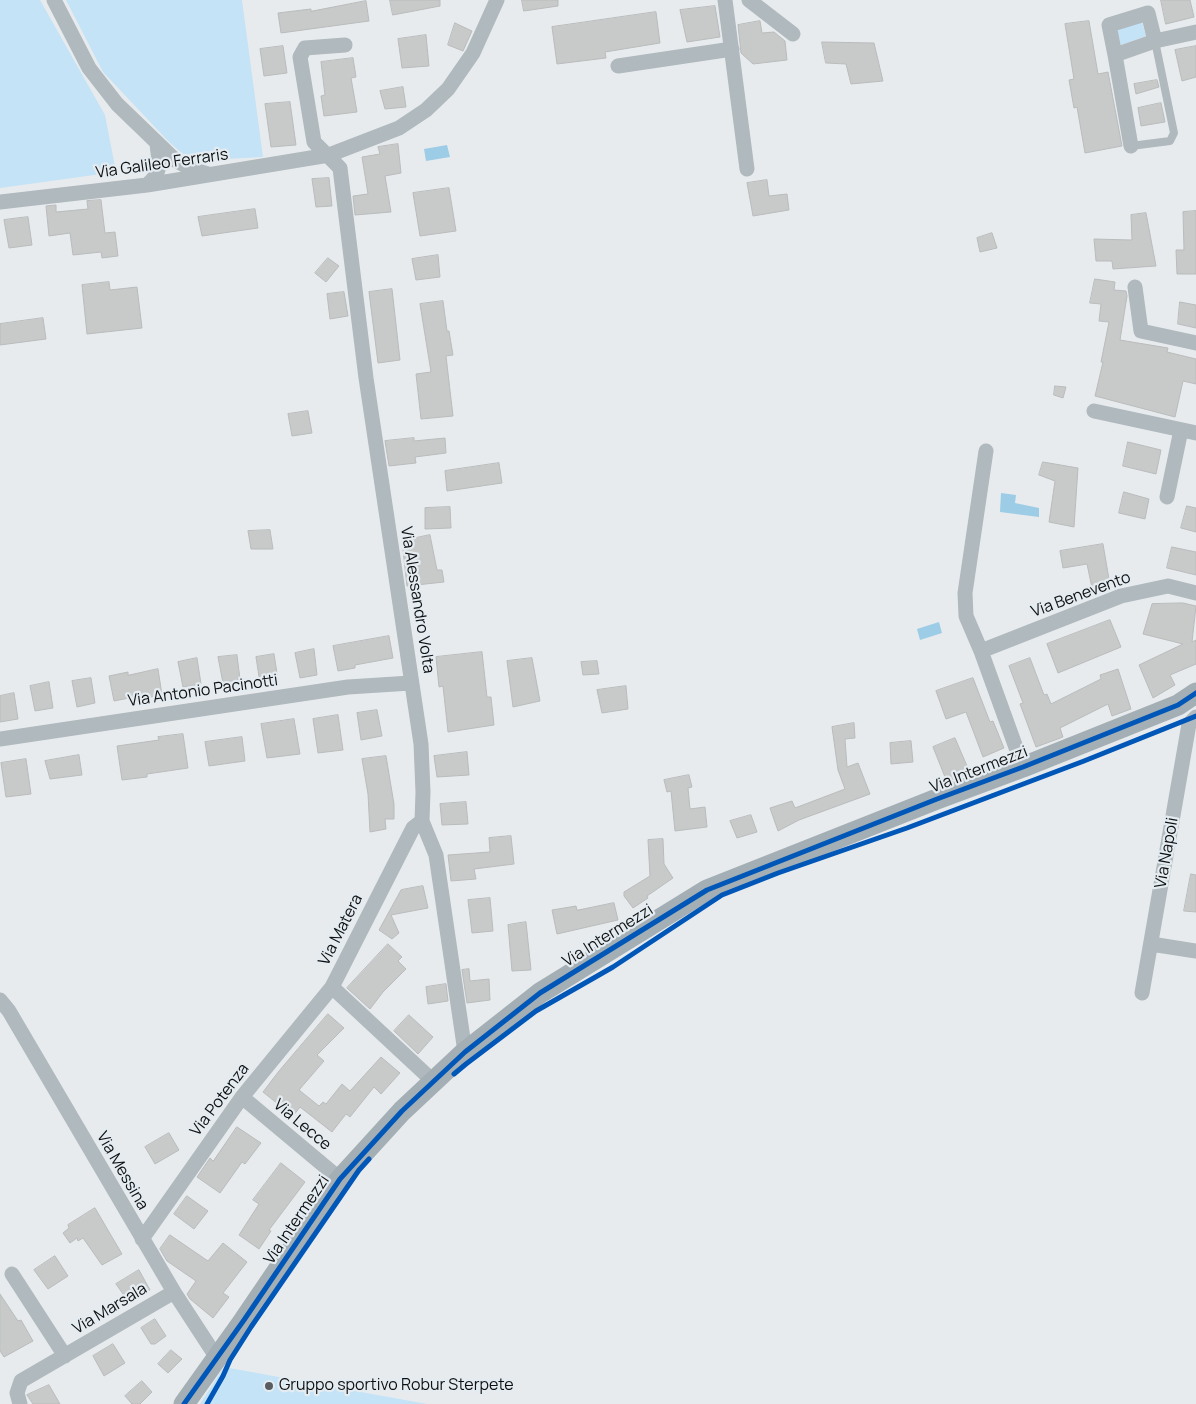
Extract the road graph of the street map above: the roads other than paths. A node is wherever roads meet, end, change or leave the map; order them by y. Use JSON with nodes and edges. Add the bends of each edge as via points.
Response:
{"nodes":[{"id":1,"x":497,"y":0,"type":"edge"},
{"id":2,"x":725,"y":0,"type":"edge"},
{"id":3,"x":749,"y":0,"type":"edge"},
{"id":4,"x":55,"y":1,"type":"edge"},
{"id":5,"x":1196,"y":32,"type":"edge"},
{"id":6,"x":793,"y":34,"type":"dead end"},
{"id":7,"x":1155,"y":41,"type":"junction"},
{"id":8,"x":345,"y":45,"type":"dead end"},
{"id":9,"x":732,"y":49,"type":"junction"},
{"id":10,"x":1115,"y":55,"type":"junction"},
{"id":11,"x":618,"y":66,"type":"dead end"},
{"id":12,"x":157,"y":144,"type":"junction"},
{"id":13,"x":1131,"y":146,"type":"joint"},
{"id":14,"x":329,"y":156,"type":"junction"},
{"id":15,"x":175,"y":160,"type":"junction"},
{"id":16,"x":160,"y":168,"type":"junction"},
{"id":17,"x":747,"y":169,"type":"dead end"},
{"id":18,"x":210,"y":175,"type":"junction"},
{"id":19,"x":171,"y":181,"type":"junction"},
{"id":20,"x":148,"y":185,"type":"junction"},
{"id":21,"x":0,"y":202,"type":"edge"},
{"id":22,"x":1135,"y":287,"type":"dead end"},
{"id":23,"x":1196,"y":343,"type":"edge"},
{"id":24,"x":1094,"y":411,"type":"dead end"},
{"id":25,"x":1189,"y":432,"type":"edge"},
{"id":26,"x":986,"y":451,"type":"dead end"},
{"id":27,"x":1167,"y":496,"type":"dead end"},
{"id":28,"x":1196,"y":593,"type":"edge"},
{"id":29,"x":981,"y":651,"type":"junction"},
{"id":30,"x":411,"y":683,"type":"junction"},
{"id":31,"x":1196,"y":693,"type":"edge"},
{"id":32,"x":1187,"y":702,"type":"edge"},
{"id":33,"x":1196,"y":716,"type":"edge"},
{"id":34,"x":0,"y":739,"type":"edge"},
{"id":35,"x":1023,"y":767,"type":"junction"},
{"id":36,"x":422,"y":821,"type":"junction"},
{"id":37,"x":1151,"y":944,"type":"junction"},
{"id":38,"x":1196,"y":951,"type":"edge"},
{"id":39,"x":332,"y":987,"type":"junction"},
{"id":40,"x":1142,"y":993,"type":"dead end"},
{"id":41,"x":0,"y":1000,"type":"edge"},
{"id":42,"x":465,"y":1052,"type":"junction"},
{"id":43,"x":434,"y":1082,"type":"junction"},
{"id":44,"x":242,"y":1097,"type":"junction"},
{"id":45,"x":340,"y":1179,"type":"junction"},
{"id":46,"x":142,"y":1239,"type":"junction"},
{"id":47,"x":12,"y":1274,"type":"dead end"},
{"id":48,"x":174,"y":1292,"type":"junction"},
{"id":49,"x":65,"y":1356,"type":"junction"},
{"id":50,"x":217,"y":1358,"type":"junction"},
{"id":51,"x":20,"y":1404,"type":"edge"},
{"id":52,"x":184,"y":1404,"type":"edge"}],
"edges":[{"from":1,"to":14,"type":"street","via":[[473,53],[448,89],[426,110],[399,128]]},
{"from":2,"to":9,"type":"street"},
{"from":3,"to":6,"type":"street"},
{"from":4,"to":12,"type":"street","via":[[89,68],[117,104]]},
{"from":5,"to":7,"type":"street"},
{"from":7,"to":10,"type":"street"},
{"from":7,"to":10,"type":"street","via":[[1148,13],[1109,25]]},
{"from":7,"to":13,"type":"lane","via":[[1174,133],[1170,141]]},
{"from":8,"to":14,"type":"street","name":"Via Alessandro Volta","via":[[305,48],[300,57],[314,142]]},
{"from":9,"to":11,"type":"street"},
{"from":9,"to":17,"type":"street"},
{"from":10,"to":13,"type":"street"},
{"from":12,"to":15,"type":"street"},
{"from":12,"to":16,"type":"street"},
{"from":14,"to":18,"type":"street","name":"Via Galileo Ferraris"},
{"from":14,"to":30,"type":"street","name":"Via Alessandro Volta","via":[[340,168],[366,378]]},
{"from":15,"to":18,"type":"street"},
{"from":15,"to":19,"type":"street"},
{"from":16,"to":19,"type":"street"},
{"from":16,"to":20,"type":"street"},
{"from":18,"to":19,"type":"street","name":"Via Galileo Ferraris"},
{"from":19,"to":20,"type":"street","name":"Via Galileo Ferraris"},
{"from":20,"to":21,"type":"street","name":"Via Galileo Ferraris"},
{"from":22,"to":23,"type":"street","via":[[1141,331]]},
{"from":24,"to":25,"type":"street"},
{"from":25,"to":27,"type":"street"},
{"from":26,"to":29,"type":"street","via":[[965,593],[966,616]]},
{"from":28,"to":29,"type":"street","name":"Via Benevento","via":[[1168,586],[1121,596]]},
{"from":29,"to":35,"type":"street"},
{"from":30,"to":34,"type":"street","name":"Via Antonio Pacinotti","via":[[348,687]]},
{"from":30,"to":36,"type":"street","name":"Via Alessandro Volta","via":[[421,744]]},
{"from":31,"to":32,"type":"street","name":"Via Intermezzi"},
{"from":32,"to":35,"type":"street","name":"Via Intermezzi"},
{"from":33,"to":37,"type":"street","name":"Via Napoli","via":[[1189,724]]},
{"from":35,"to":42,"type":"street","name":"Via Intermezzi","via":[[707,890],[540,993]]},
{"from":36,"to":39,"type":"street","name":"Via Matera","via":[[413,828]]},
{"from":36,"to":42,"type":"street","name":"Via Alessandro Volta","via":[[436,855]]},
{"from":37,"to":38,"type":"street"},
{"from":37,"to":40,"type":"street","name":"Via Napoli"},
{"from":39,"to":43,"type":"street","name":"Via Matera"},
{"from":39,"to":44,"type":"street","name":"Via Potenza"},
{"from":41,"to":46,"type":"street","name":"Via Messina"},
{"from":42,"to":43,"type":"street","name":"Via Intermezzi"},
{"from":43,"to":45,"type":"street","name":"Via Intermezzi","via":[[402,1111]]},
{"from":44,"to":45,"type":"street","name":"Via Lecce"},
{"from":44,"to":46,"type":"street","name":"Via Potenza"},
{"from":45,"to":50,"type":"street","name":"Via Intermezzi"},
{"from":46,"to":48,"type":"street","name":"Via Messina"},
{"from":47,"to":49,"type":"street","name":"Via Marsala"},
{"from":48,"to":49,"type":"street","name":"Via Marsala"},
{"from":48,"to":50,"type":"street","name":"Via Messina"},
{"from":49,"to":51,"type":"street","name":"Via Marsala","via":[[21,1381],[17,1393]]},
{"from":50,"to":52,"type":"street","name":"Via Intermezzi"}]}
